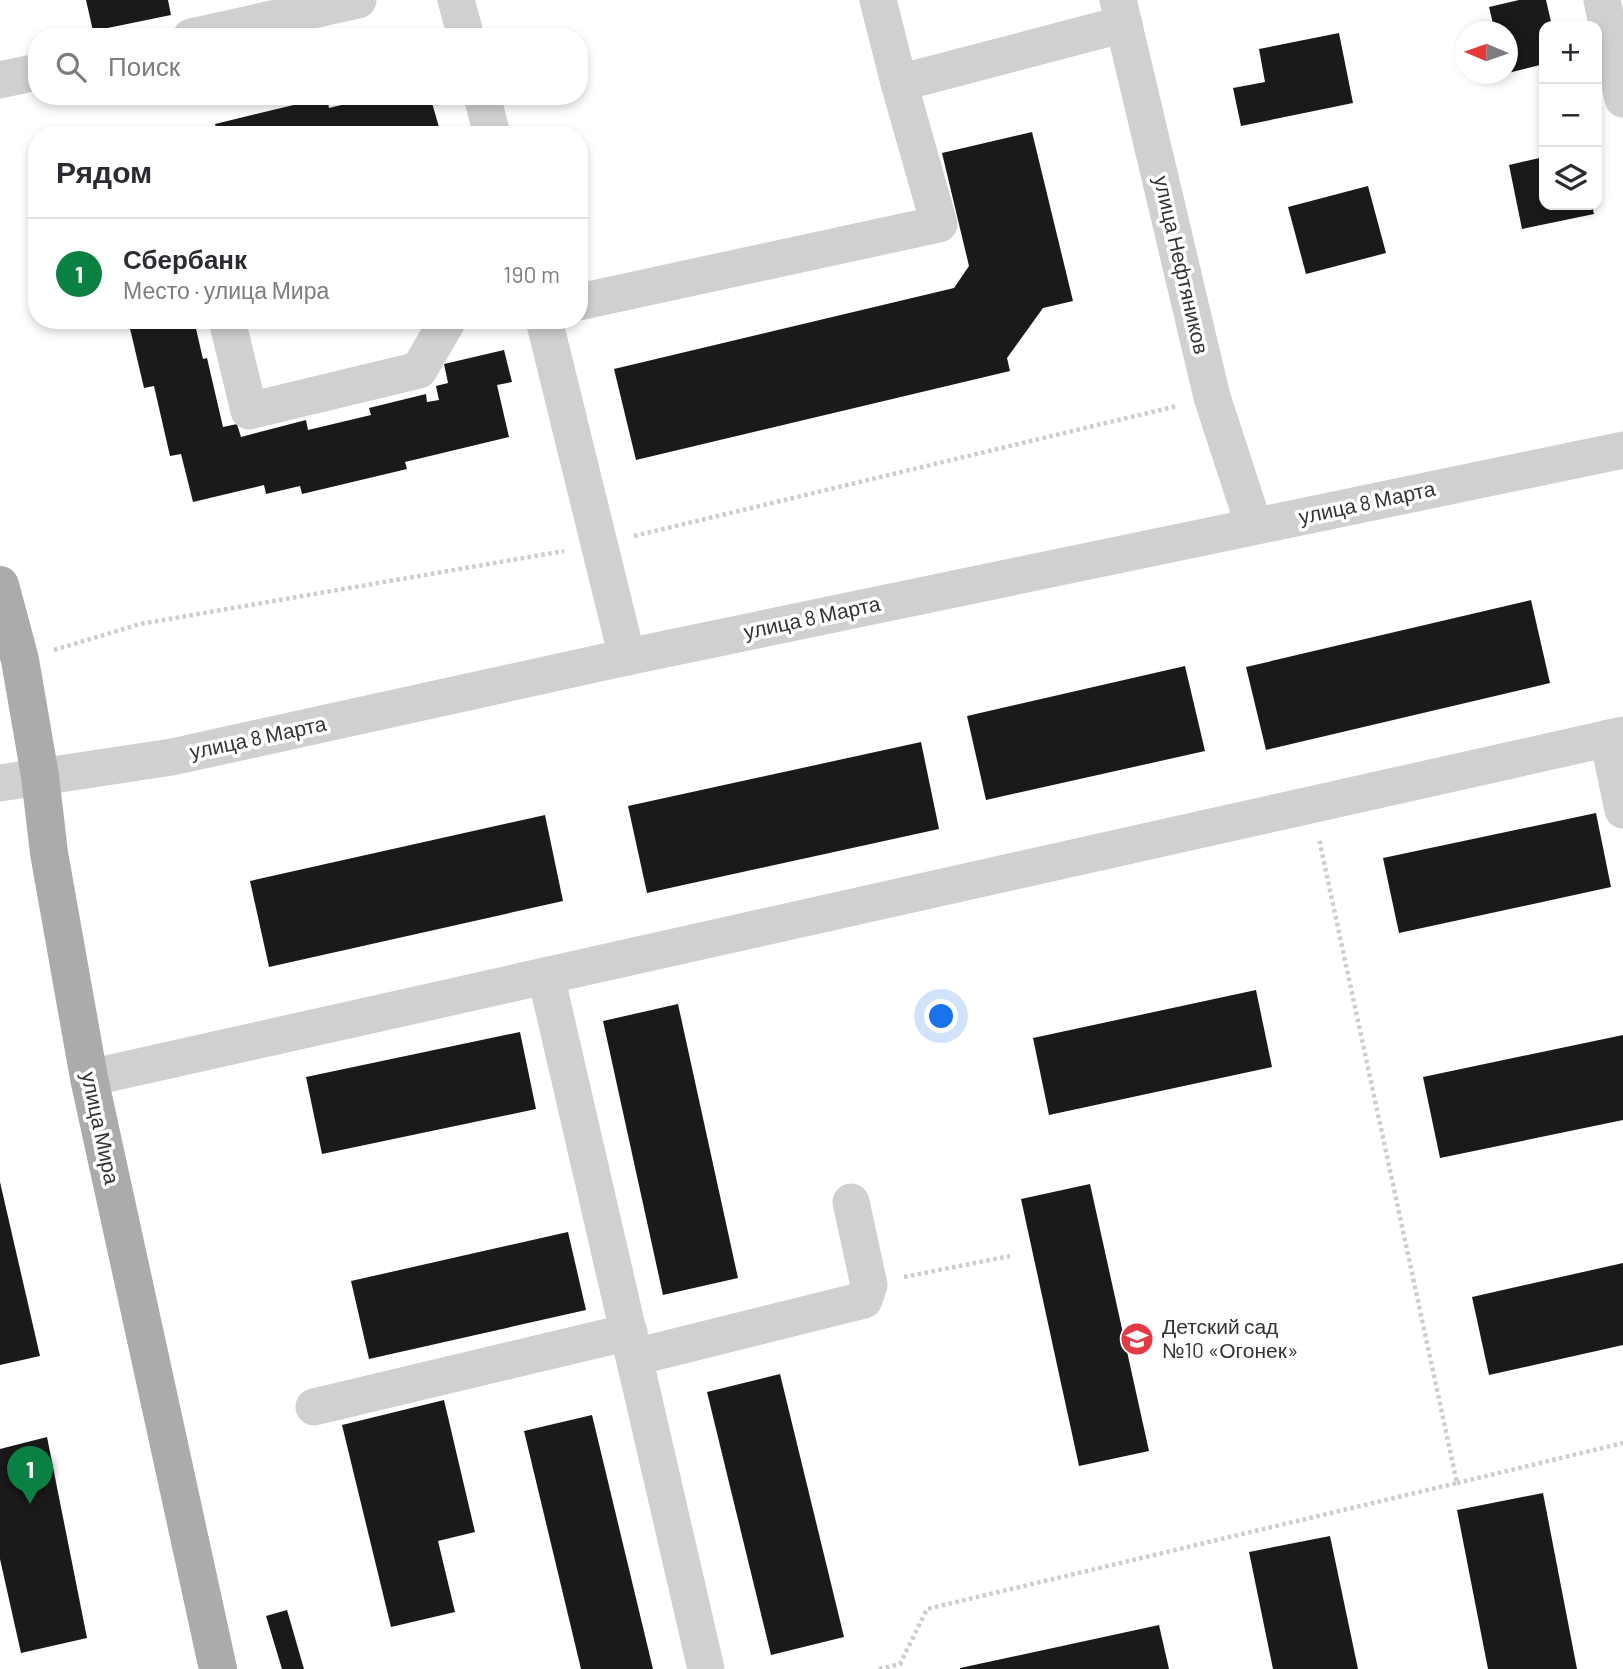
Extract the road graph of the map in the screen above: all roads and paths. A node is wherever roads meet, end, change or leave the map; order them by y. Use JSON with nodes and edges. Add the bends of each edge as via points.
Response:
{"nodes":[{"id":1,"x":456,"y":0,"type":"edge"},
{"id":2,"x":878,"y":0,"type":"edge"},
{"id":3,"x":1602,"y":0,"type":"edge"},
{"id":4,"x":351,"y":1,"type":"edge"},
{"id":5,"x":1121,"y":12,"type":"edge"},
{"id":6,"x":231,"y":28,"type":"edge"},
{"id":7,"x":464,"y":28,"type":"edge"},
{"id":8,"x":28,"y":74,"type":"edge"},
{"id":9,"x":0,"y":80,"type":"edge"},
{"id":10,"x":899,"y":83,"type":"junction"},
{"id":11,"x":1623,"y":99,"type":"edge"},
{"id":12,"x":484,"y":105,"type":"edge"},
{"id":13,"x":490,"y":126,"type":"edge"},
{"id":14,"x":588,"y":300,"type":"edge"},
{"id":15,"x":229,"y":329,"type":"edge"},
{"id":16,"x":443,"y":329,"type":"edge"},
{"id":17,"x":546,"y":329,"type":"edge"},
{"id":18,"x":1623,"y":450,"type":"edge"},
{"id":19,"x":1254,"y":526,"type":"junction"},
{"id":20,"x":0,"y":585,"type":"edge"},
{"id":21,"x":627,"y":657,"type":"junction"},
{"id":22,"x":1616,"y":736,"type":"edge"},
{"id":23,"x":40,"y":776,"type":"junction"},
{"id":24,"x":0,"y":783,"type":"edge"},
{"id":25,"x":1312,"y":804,"type":"junction"},
{"id":26,"x":1623,"y":810,"type":"edge"},
{"id":27,"x":546,"y":976,"type":"junction"},
{"id":28,"x":89,"y":1078,"type":"junction"},
{"id":29,"x":851,"y":1202,"type":"dead end"},
{"id":30,"x":1010,"y":1256,"type":"dead end"},
{"id":31,"x":869,"y":1285,"type":"junction"},
{"id":32,"x":632,"y":1344,"type":"junction"},
{"id":33,"x":314,"y":1407,"type":"dead end"},
{"id":34,"x":1623,"y":1443,"type":"edge"},
{"id":35,"x":1457,"y":1483,"type":"junction"},
{"id":36,"x":218,"y":1669,"type":"edge"},
{"id":37,"x":706,"y":1669,"type":"edge"},
{"id":38,"x":879,"y":1669,"type":"edge"}],
"edges":[{"from":1,"to":7,"type":"street"},
{"from":2,"to":10,"type":"street"},
{"from":3,"to":11,"type":"street"},
{"from":4,"to":6,"type":"street"},
{"from":5,"to":10,"type":"street"},
{"from":5,"to":19,"type":"street","name":"улица Нефтяников","via":[[1212,397]]},
{"from":8,"to":9,"type":"street"},
{"from":10,"to":14,"type":"street","via":[[939,224]]},
{"from":12,"to":13,"type":"street"},
{"from":15,"to":16,"type":"street","via":[[249,411],[419,370]]},
{"from":17,"to":21,"type":"street"},
{"from":18,"to":19,"type":"street","name":"улица 8 Марта"},
{"from":19,"to":21,"type":"street","name":"улица 8 Марта"},
{"from":20,"to":23,"type":"main road","name":"улица Мира","via":[[20,660]]},
{"from":21,"to":23,"type":"street","name":"улица 8 Марта","via":[[172,757]]},
{"from":22,"to":25,"type":"street"},
{"from":22,"to":26,"type":"street"},
{"from":23,"to":24,"type":"street","name":"улица 8 Марта"},
{"from":23,"to":28,"type":"main road","name":"улица Мира"},
{"from":25,"to":27,"type":"street"},
{"from":25,"to":35,"type":"path"},
{"from":27,"to":28,"type":"street"},
{"from":27,"to":32,"type":"street"},
{"from":28,"to":36,"type":"main road","name":"улица Мира"},
{"from":29,"to":31,"type":"street"},
{"from":30,"to":31,"type":"path"},
{"from":31,"to":32,"type":"street","via":[[864,1300],[851,1304]]},
{"from":32,"to":33,"type":"street"},
{"from":32,"to":37,"type":"street"},
{"from":34,"to":35,"type":"path"},
{"from":35,"to":38,"type":"path","via":[[927,1609],[900,1664]]}]}
